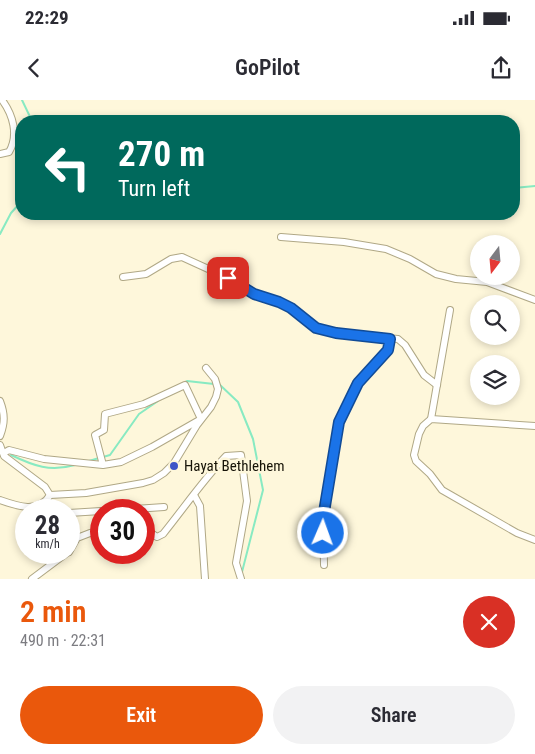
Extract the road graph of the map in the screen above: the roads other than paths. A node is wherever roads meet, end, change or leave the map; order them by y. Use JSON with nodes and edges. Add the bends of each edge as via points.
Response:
{"nodes":[{"id":1,"x":2,"y":100,"type":"edge"},
{"id":2,"x":0,"y":154,"type":"edge"},
{"id":3,"x":281,"y":238,"type":"dead end"},
{"id":4,"x":123,"y":277,"type":"dead end"},
{"id":5,"x":535,"y":300,"type":"edge"},
{"id":6,"x":450,"y":310,"type":"dead end"},
{"id":7,"x":390,"y":339,"type":"junction"},
{"id":8,"x":206,"y":368,"type":"dead end"},
{"id":9,"x":437,"y":386,"type":"junction"},
{"id":10,"x":0,"y":402,"type":"edge"},
{"id":11,"x":431,"y":419,"type":"junction"},
{"id":12,"x":201,"y":420,"type":"junction"},
{"id":13,"x":535,"y":426,"type":"edge"},
{"id":14,"x":0,"y":436,"type":"edge"},
{"id":15,"x":0,"y":445,"type":"edge"},
{"id":16,"x":4,"y":453,"type":"junction"},
{"id":17,"x":103,"y":465,"type":"junction"},
{"id":18,"x":50,"y":496,"type":"junction"},
{"id":19,"x":194,"y":496,"type":"junction"},
{"id":20,"x":48,"y":499,"type":"edge"},
{"id":21,"x":0,"y":500,"type":"edge"},
{"id":22,"x":15,"y":504,"type":"edge"},
{"id":23,"x":164,"y":507,"type":"dead end"},
{"id":24,"x":155,"y":508,"type":"edge"},
{"id":25,"x":155,"y":536,"type":"edge"},
{"id":26,"x":535,"y":540,"type":"edge"},
{"id":27,"x":52,"y":564,"type":"edge"},
{"id":28,"x":324,"y":565,"type":"dead end"},
{"id":29,"x":32,"y":579,"type":"edge"},
{"id":30,"x":205,"y":579,"type":"edge"},
{"id":31,"x":241,"y":579,"type":"edge"}],
"edges":[{"from":1,"to":2,"type":"street","via":[[14,125],[14,144],[9,152]]},
{"from":3,"to":5,"type":"street","via":[[344,242],[386,249],[436,274],[487,282]]},
{"from":4,"to":7,"type":"street","via":[[146,274],[171,259],[182,257],[254,294],[291,308],[316,328]]},
{"from":6,"to":9,"type":"street"},
{"from":7,"to":9,"type":"street","via":[[398,339],[405,346],[424,374]]},
{"from":7,"to":28,"type":"street","via":[[388,350],[358,383],[339,422],[323,518]]},
{"from":8,"to":12,"type":"street","via":[[218,389],[211,407]]},
{"from":9,"to":11,"type":"street"},
{"from":10,"to":14,"type":"street","via":[[4,425]]},
{"from":11,"to":13,"type":"street"},
{"from":11,"to":26,"type":"street","via":[[419,434],[414,455],[416,461],[442,490]]},
{"from":12,"to":17,"type":"street","via":[[121,462]]},
{"from":12,"to":17,"type":"street","via":[[185,385],[144,404],[105,414],[104,430],[95,435]]},
{"from":12,"to":18,"type":"street","via":[[174,464],[153,480],[86,493]]},
{"from":15,"to":16,"type":"street"},
{"from":16,"to":17,"type":"street","via":[[9,450],[44,459]]},
{"from":16,"to":18,"type":"street","via":[[45,487]]},
{"from":18,"to":20,"type":"street"},
{"from":19,"to":25,"type":"street","via":[[163,534]]},
{"from":19,"to":30,"type":"street","via":[[200,506]]},
{"from":19,"to":31,"type":"street","via":[[226,456],[241,455],[247,501],[236,563]]},
{"from":21,"to":22,"type":"street"},
{"from":23,"to":24,"type":"street"},
{"from":27,"to":29,"type":"street"}]}
